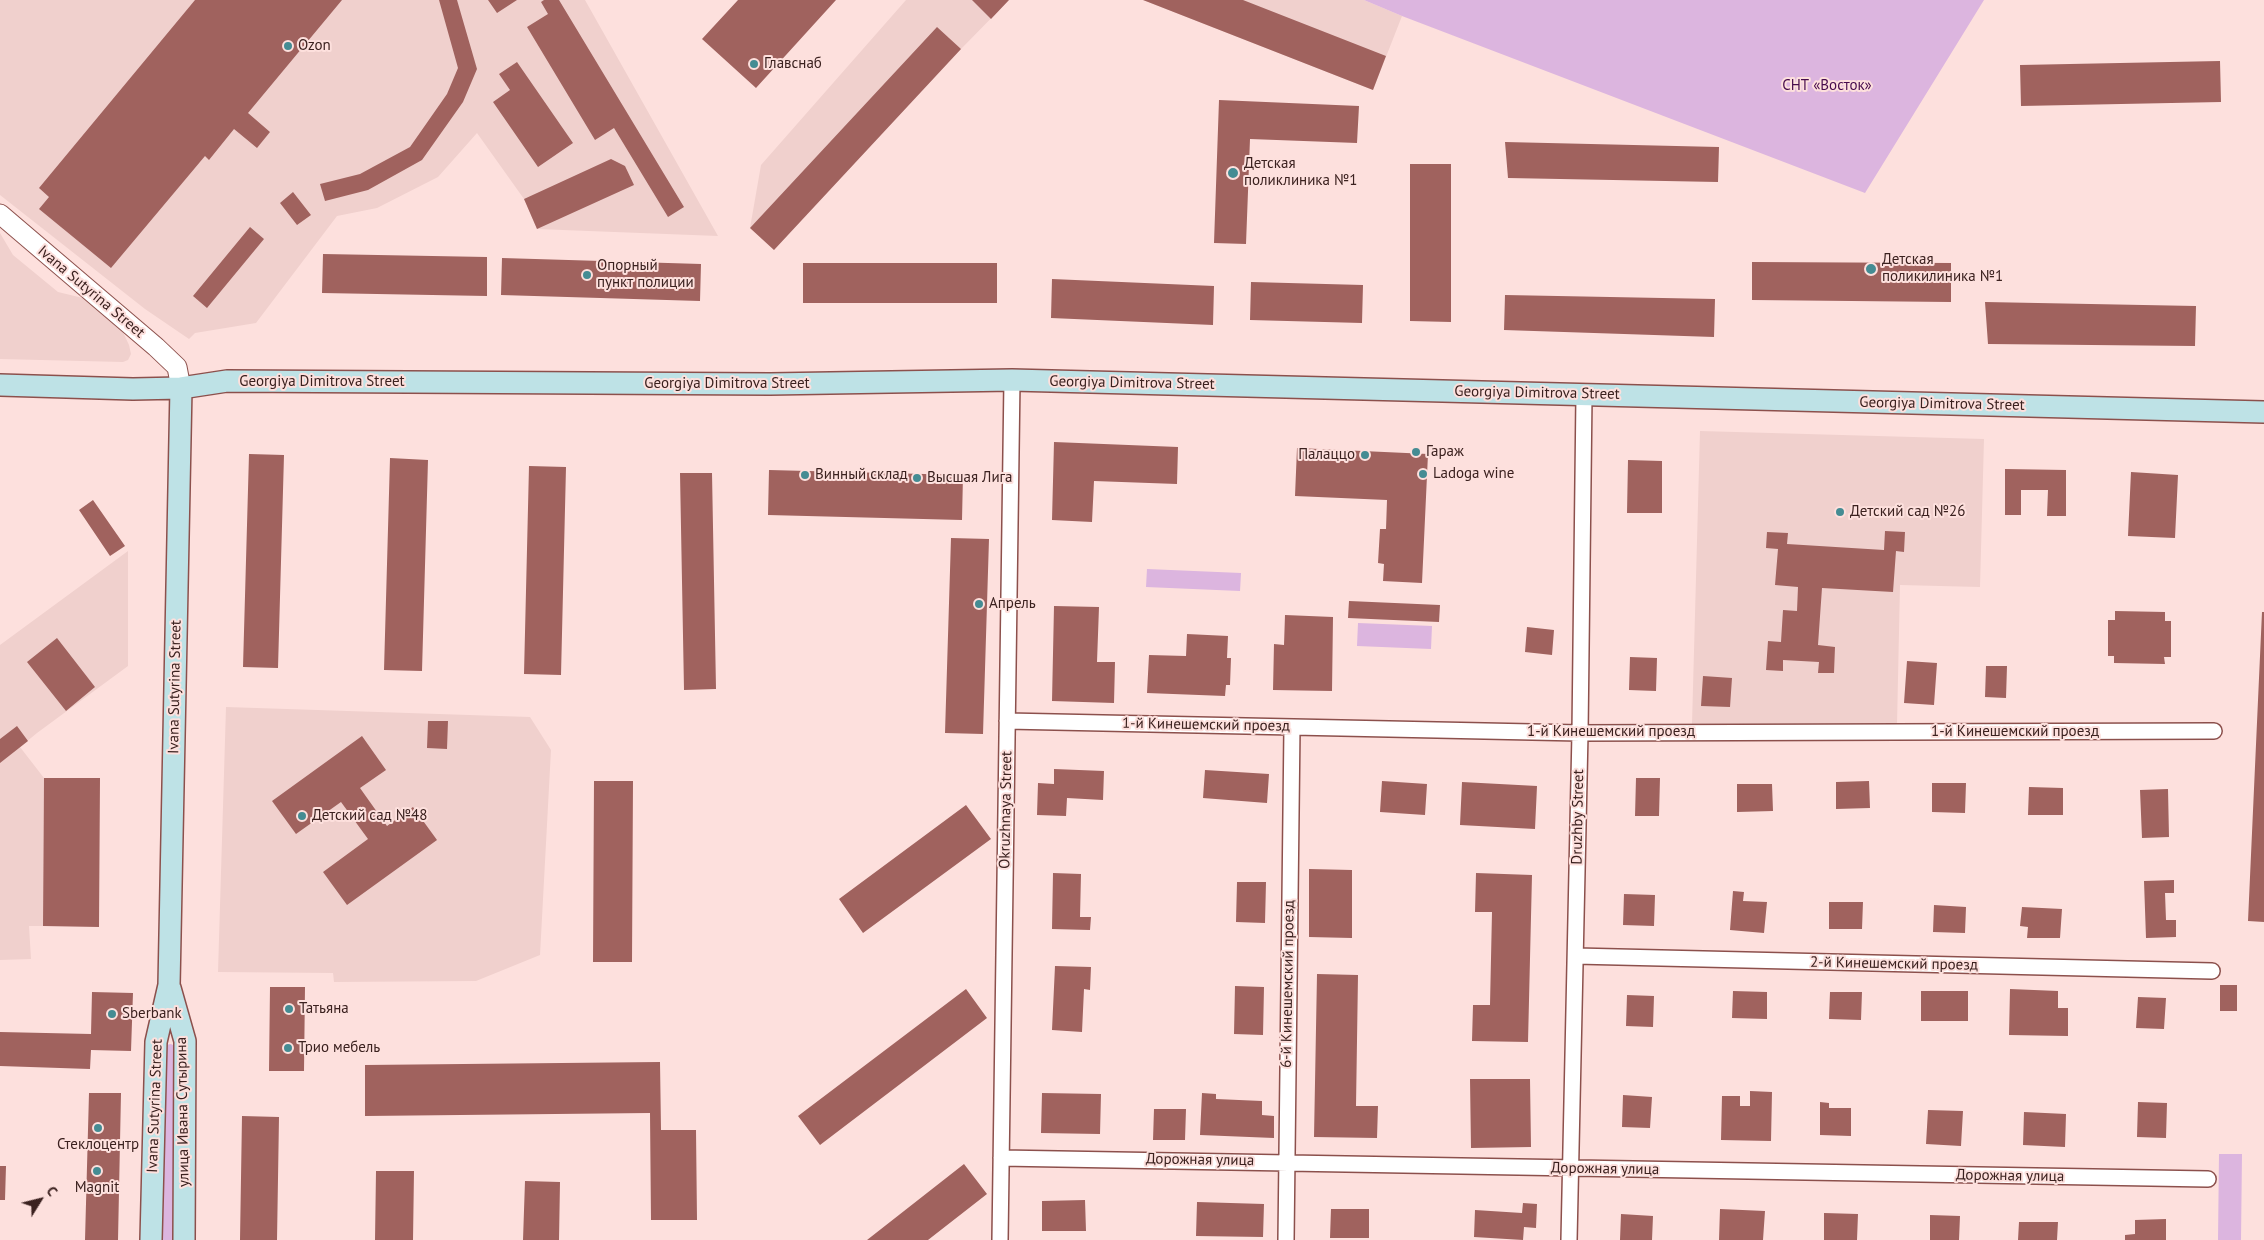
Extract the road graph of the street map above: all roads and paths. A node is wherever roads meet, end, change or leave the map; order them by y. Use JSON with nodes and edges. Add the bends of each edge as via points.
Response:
{"nodes":[{"id":1,"x":0,"y":214,"type":"edge"},
{"id":2,"x":1012,"y":380,"type":"junction"},
{"id":3,"x":0,"y":385,"type":"edge"},
{"id":4,"x":181,"y":388,"type":"junction"},
{"id":5,"x":1584,"y":394,"type":"junction"},
{"id":6,"x":2264,"y":412,"type":"edge"},
{"id":7,"x":1007,"y":721,"type":"junction"},
{"id":8,"x":1292,"y":727,"type":"junction"},
{"id":9,"x":2214,"y":731,"type":"dead end"},
{"id":10,"x":1580,"y":733,"type":"junction"},
{"id":11,"x":1576,"y":956,"type":"junction"},
{"id":12,"x":2212,"y":972,"type":"dead end"},
{"id":13,"x":169,"y":985,"type":"junction"},
{"id":14,"x":1001,"y":1158,"type":"junction"},
{"id":15,"x":1286,"y":1161,"type":"junction"},
{"id":16,"x":1570,"y":1168,"type":"junction"},
{"id":17,"x":2208,"y":1179,"type":"dead end"},
{"id":18,"x":152,"y":1240,"type":"edge"},
{"id":19,"x":184,"y":1240,"type":"edge"},
{"id":20,"x":1000,"y":1240,"type":"edge"},
{"id":21,"x":1286,"y":1240,"type":"edge"},
{"id":22,"x":1569,"y":1240,"type":"edge"}],
"edges":[{"from":1,"to":4,"type":"street","name":"Ivana Sutyrina Street","via":[[177,367]]},
{"from":2,"to":4,"type":"main road","name":"Georgiya Dimitrova Street","via":[[770,384],[226,381]]},
{"from":2,"to":5,"type":"main road","name":"Georgiya Dimitrova Street"},
{"from":2,"to":7,"type":"street","name":"Okruzhnaya Street"},
{"from":3,"to":4,"type":"main road","name":"Georgiya Dimitrova Street"},
{"from":4,"to":13,"type":"main road","name":"Ivana Sutyrina Street"},
{"from":5,"to":6,"type":"main road","name":"Georgiya Dimitrova Street"},
{"from":5,"to":10,"type":"street","name":"Druzhby Street"},
{"from":7,"to":8,"type":"street","name":"1-й Кинешемский проезд"},
{"from":7,"to":14,"type":"street","name":"Okruzhnaya Street"},
{"from":8,"to":10,"type":"street","name":"1-й Кинешемский проезд"},
{"from":8,"to":15,"type":"street","name":"6-й Кинешемский проезд"},
{"from":9,"to":10,"type":"street","name":"1-й Кинешемский проезд"},
{"from":10,"to":11,"type":"street","name":"Druzhby Street"},
{"from":11,"to":12,"type":"street","name":"2-й Кинешемский проезд"},
{"from":11,"to":16,"type":"street","name":"Druzhby Street"},
{"from":13,"to":18,"type":"main road","name":"Ivana Sutyrina Street","via":[[156,1042]]},
{"from":13,"to":19,"type":"main road","name":"улица Ивана Сутырина","via":[[185,1041]]},
{"from":14,"to":15,"type":"street","name":"Дорожная улица"},
{"from":14,"to":20,"type":"street","name":"Okruzhnaya Street"},
{"from":15,"to":16,"type":"street","name":"Дорожная улица"},
{"from":15,"to":21,"type":"street","name":"6-й Кинешемский проезд"},
{"from":16,"to":17,"type":"street","name":"Дорожная улица"},
{"from":16,"to":22,"type":"street","name":"Druzhby Street"}]}
